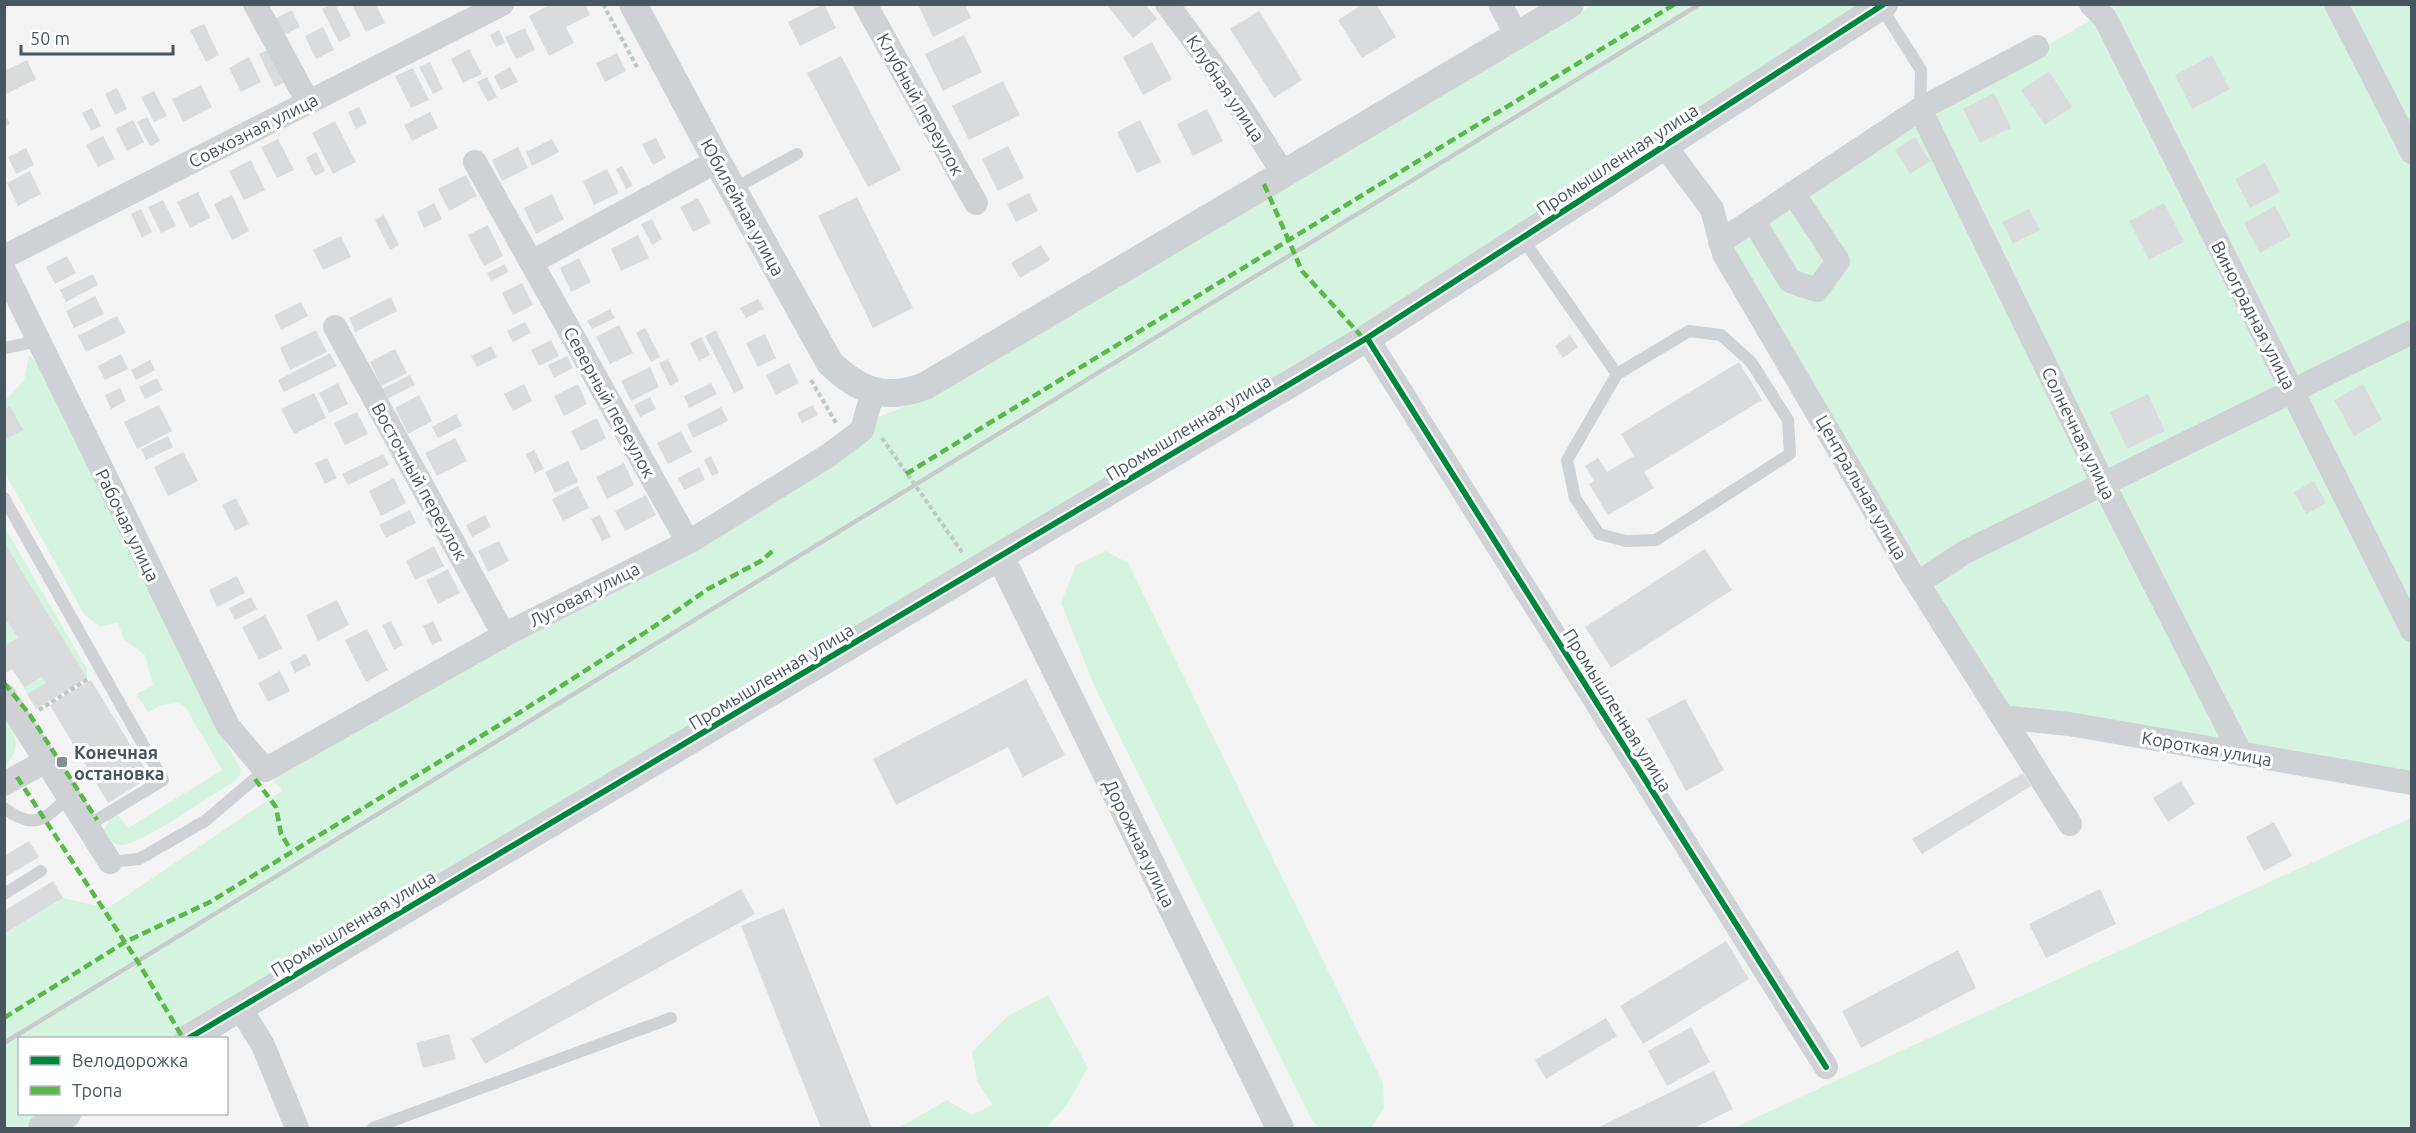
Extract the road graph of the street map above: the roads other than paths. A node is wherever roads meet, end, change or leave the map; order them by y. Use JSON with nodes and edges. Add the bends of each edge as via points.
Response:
{"nodes":[{"id":1,"x":255,"y":4,"type":"edge"},
{"id":2,"x":502,"y":4,"type":"edge"},
{"id":3,"x":633,"y":4,"type":"edge"},
{"id":4,"x":865,"y":4,"type":"edge"},
{"id":5,"x":1167,"y":4,"type":"edge"},
{"id":6,"x":1500,"y":4,"type":"edge"},
{"id":7,"x":1570,"y":4,"type":"edge"},
{"id":8,"x":2091,"y":4,"type":"edge"},
{"id":9,"x":2336,"y":4,"type":"edge"},
{"id":10,"x":1882,"y":6,"type":"edge"},
{"id":11,"x":1516,"y":34,"type":"junction"},
{"id":12,"x":2037,"y":47,"type":"dead end"},
{"id":13,"x":308,"y":102,"type":"junction"},
{"id":14,"x":1920,"y":109,"type":"junction"},
{"id":15,"x":1665,"y":146,"type":"junction"},
{"id":16,"x":2412,"y":152,"type":"edge"},
{"id":17,"x":797,"y":154,"type":"dead end"},
{"id":18,"x":717,"y":161,"type":"junction"},
{"id":19,"x":475,"y":162,"type":"dead end"},
{"id":20,"x":1283,"y":173,"type":"junction"},
{"id":21,"x":733,"y":189,"type":"junction"},
{"id":22,"x":1793,"y":193,"type":"junction"},
{"id":23,"x":976,"y":203,"type":"dead end"},
{"id":24,"x":1753,"y":220,"type":"junction"},
{"id":25,"x":1522,"y":238,"type":"junction"},
{"id":26,"x":1720,"y":242,"type":"junction"},
{"id":27,"x":4,"y":257,"type":"edge"},
{"id":28,"x":532,"y":262,"type":"junction"},
{"id":29,"x":4,"y":270,"type":"edge"},
{"id":30,"x":335,"y":327,"type":"dead end"},
{"id":31,"x":2412,"y":332,"type":"edge"},
{"id":32,"x":1367,"y":338,"type":"junction"},
{"id":33,"x":39,"y":341,"type":"junction"},
{"id":34,"x":4,"y":348,"type":"edge"},
{"id":35,"x":1617,"y":374,"type":"junction"},
{"id":36,"x":873,"y":391,"type":"junction"},
{"id":37,"x":2293,"y":392,"type":"junction"},
{"id":38,"x":2103,"y":483,"type":"junction"},
{"id":39,"x":4,"y":498,"type":"edge"},
{"id":40,"x":688,"y":542,"type":"junction"},
{"id":41,"x":1000,"y":558,"type":"junction"},
{"id":42,"x":1918,"y":583,"type":"junction"},
{"id":43,"x":2412,"y":630,"type":"edge"},
{"id":44,"x":504,"y":635,"type":"junction"},
{"id":45,"x":4,"y":695,"type":"edge"},
{"id":46,"x":2002,"y":717,"type":"junction"},
{"id":47,"x":2241,"y":754,"type":"junction"},
{"id":48,"x":46,"y":761,"type":"junction"},
{"id":49,"x":265,"y":770,"type":"junction"},
{"id":50,"x":2412,"y":783,"type":"edge"},
{"id":51,"x":4,"y":784,"type":"edge"},
{"id":52,"x":68,"y":796,"type":"junction"},
{"id":53,"x":4,"y":808,"type":"edge"},
{"id":54,"x":2070,"y":824,"type":"dead end"},
{"id":55,"x":87,"y":826,"type":"junction"},
{"id":56,"x":110,"y":862,"type":"joint"},
{"id":57,"x":41,"y":871,"type":"dead end"},
{"id":58,"x":4,"y":894,"type":"edge"},
{"id":59,"x":240,"y":1008,"type":"junction"},
{"id":60,"x":671,"y":1018,"type":"dead end"},
{"id":61,"x":191,"y":1037,"type":"edge"},
{"id":62,"x":1826,"y":1067,"type":"dead end"},
{"id":63,"x":64,"y":1115,"type":"edge"},
{"id":64,"x":42,"y":1128,"type":"edge"},
{"id":65,"x":297,"y":1128,"type":"edge"},
{"id":66,"x":373,"y":1128,"type":"edge"},
{"id":67,"x":1280,"y":1128,"type":"edge"}],
"edges":[{"from":1,"to":13,"type":"street"},
{"from":2,"to":13,"type":"street","name":"Совхозная улица"},
{"from":3,"to":18,"type":"street","name":"Юбилейная улица"},
{"from":4,"to":23,"type":"street","name":"Клубный переулок"},
{"from":5,"to":20,"type":"street","name":"Клубная улица","via":[[1225,82]]},
{"from":6,"to":11,"type":"street"},
{"from":7,"to":11,"type":"street"},
{"from":8,"to":37,"type":"street","name":"Виноградная улица","via":[[2105,18]]},
{"from":9,"to":16,"type":"street"},
{"from":10,"to":14,"type":"lane","via":[[1921,70]]},
{"from":10,"to":15,"type":"street","name":"Промышленная улица"},
{"from":11,"to":20,"type":"street"},
{"from":12,"to":14,"type":"street"},
{"from":13,"to":27,"type":"street","name":"Совхозная улица"},
{"from":14,"to":22,"type":"street"},
{"from":14,"to":38,"type":"street","name":"Солнечная улица"},
{"from":15,"to":25,"type":"street","name":"Промышленная улица"},
{"from":15,"to":26,"type":"street","name":"Центральная улица","via":[[1712,209]]},
{"from":17,"to":21,"type":"lane"},
{"from":18,"to":21,"type":"street","name":"Юбилейная улица"},
{"from":18,"to":28,"type":"street"},
{"from":19,"to":28,"type":"street","name":"Северный переулок"},
{"from":20,"to":36,"type":"street","via":[[925,386],[900,393]]},
{"from":21,"to":36,"type":"street","name":"Юбилейная улица","via":[[830,363],[847,379]]},
{"from":22,"to":24,"type":"street"},
{"from":22,"to":24,"type":"street","via":[[1838,261],[1816,290],[1790,281]]},
{"from":24,"to":26,"type":"street"},
{"from":25,"to":32,"type":"street","name":"Промышленная улица"},
{"from":25,"to":35,"type":"lane"},
{"from":26,"to":42,"type":"street","name":"Центральная улица","via":[[1724,255]]},
{"from":28,"to":40,"type":"street","name":"Северный переулок"},
{"from":29,"to":33,"type":"street","name":"Рабочая улица"},
{"from":30,"to":44,"type":"street","name":"Восточный переулок"},
{"from":31,"to":37,"type":"street"},
{"from":32,"to":41,"type":"street","name":"Промышленная улица"},
{"from":32,"to":62,"type":"street","name":"Промышленная улица"},
{"from":33,"to":34,"type":"lane"},
{"from":33,"to":49,"type":"street","name":"Рабочая улица","via":[[228,726]]},
{"from":35,"to":35,"type":"lane","via":[[1689,331],[1721,335],[1751,362],[1788,420],[1790,454],[1656,540],[1626,541],[1599,534],[1575,498],[1567,460]]},
{"from":36,"to":40,"type":"street","name":"Луговая улица","via":[[862,430]]},
{"from":37,"to":38,"type":"street"},
{"from":37,"to":43,"type":"street","name":"Виноградная улица"},
{"from":38,"to":42,"type":"street","via":[[1965,552]]},
{"from":38,"to":47,"type":"street","name":"Солнечная улица"},
{"from":39,"to":55,"type":"lane","via":[[163,780]]},
{"from":40,"to":44,"type":"street","name":"Луговая улица"},
{"from":41,"to":59,"type":"street","name":"Промышленная улица"},
{"from":41,"to":67,"type":"street","name":"Дорожная улица"},
{"from":42,"to":46,"type":"street","name":"Центральная улица"},
{"from":44,"to":49,"type":"street","name":"Луговая улица"},
{"from":45,"to":48,"type":"street"},
{"from":46,"to":47,"type":"street","name":"Короткая улица","via":[[2069,724]]},
{"from":46,"to":54,"type":"street","name":"Центральная улица"},
{"from":47,"to":50,"type":"street","name":"Короткая улица"},
{"from":48,"to":51,"type":"street"},
{"from":48,"to":52,"type":"street"},
{"from":49,"to":56,"type":"lane","via":[[205,821],[139,859]]},
{"from":52,"to":53,"type":"lane","via":[[47,816],[32,822]]},
{"from":52,"to":55,"type":"street"},
{"from":55,"to":56,"type":"street"},
{"from":57,"to":58,"type":"lane"},
{"from":59,"to":61,"type":"street","name":"Промышленная улица"},
{"from":59,"to":65,"type":"street","via":[[263,1045]]},
{"from":60,"to":66,"type":"lane"},
{"from":63,"to":64,"type":"street"}]}
